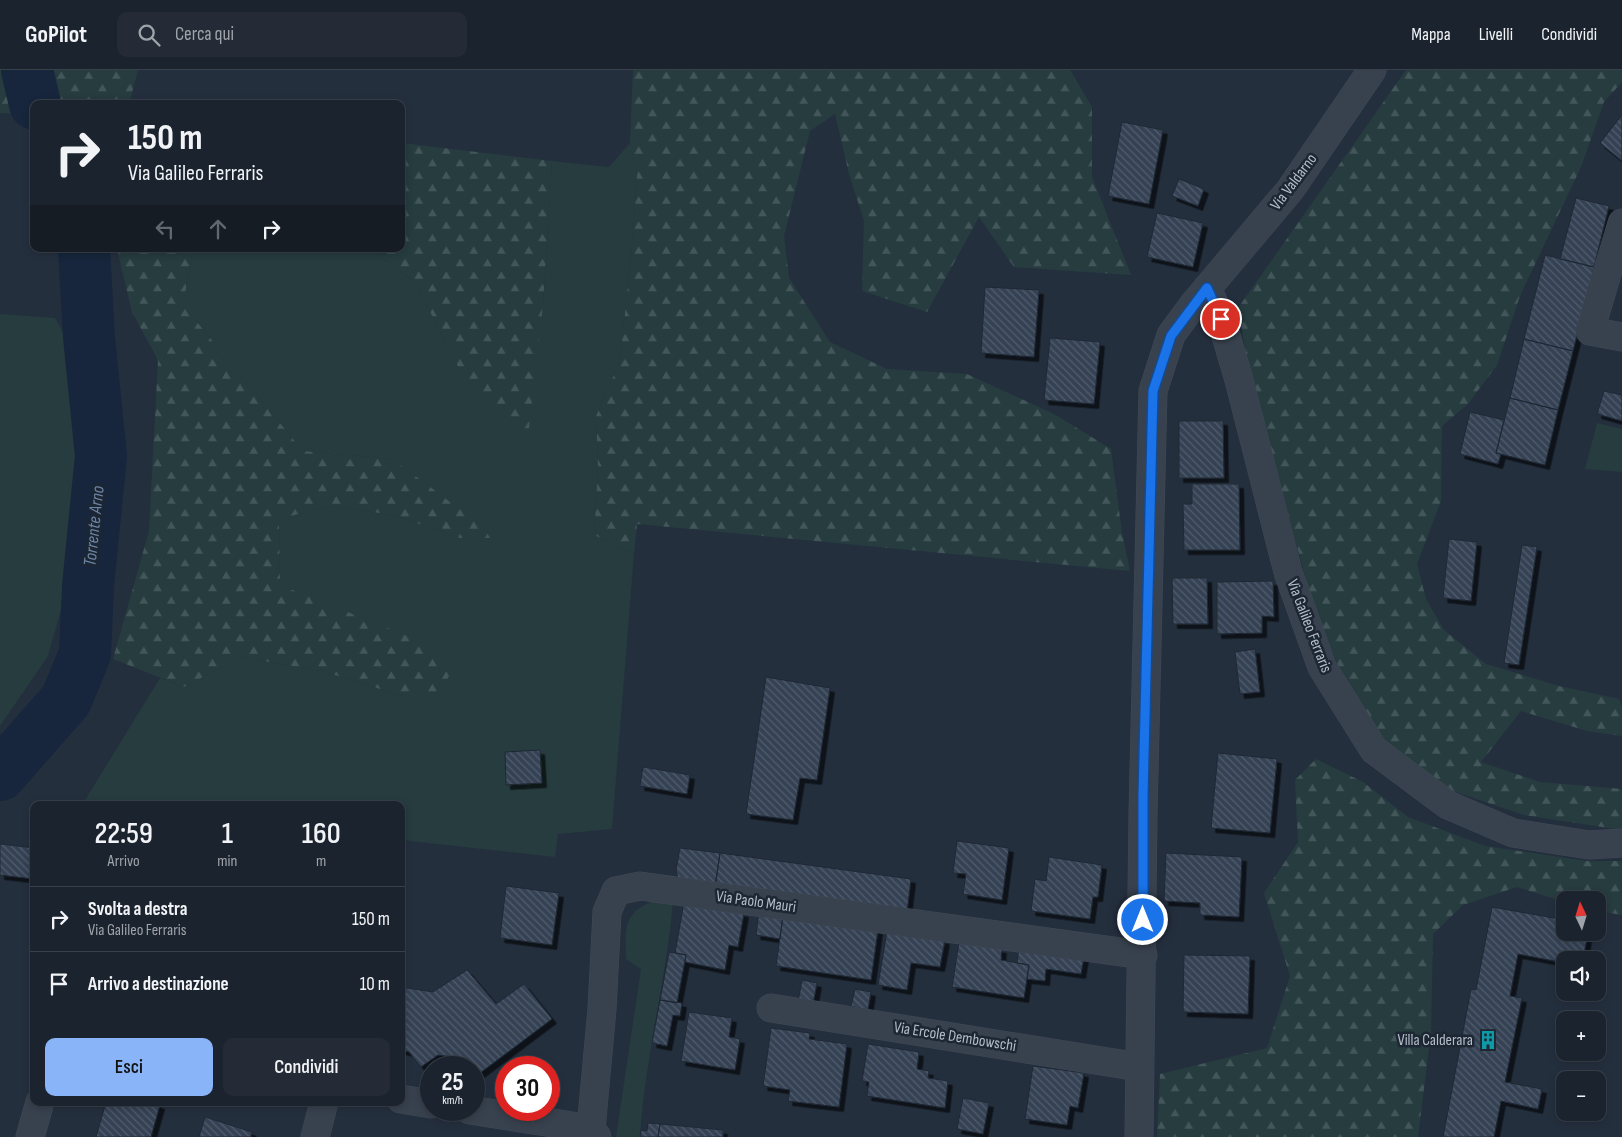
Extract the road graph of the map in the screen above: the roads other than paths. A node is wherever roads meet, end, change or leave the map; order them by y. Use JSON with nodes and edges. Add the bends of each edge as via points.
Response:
{"nodes":[{"id":1,"x":1372,"y":70,"type":"edge"},
{"id":2,"x":1622,"y":223,"type":"edge"},
{"id":3,"x":1207,"y":288,"type":"junction"},
{"id":4,"x":1622,"y":337,"type":"edge"},
{"id":5,"x":1622,"y":844,"type":"edge"},
{"id":6,"x":1143,"y":955,"type":"junction"},
{"id":7,"x":772,"y":1008,"type":"dead end"},
{"id":8,"x":1139,"y":1067,"type":"junction"},
{"id":9,"x":405,"y":1100,"type":"edge"},
{"id":10,"x":420,"y":1102,"type":"edge"},
{"id":11,"x":39,"y":1106,"type":"edge"},
{"id":12,"x":323,"y":1106,"type":"edge"},
{"id":13,"x":485,"y":1113,"type":"edge"},
{"id":14,"x":594,"y":1133,"type":"edge"},
{"id":15,"x":30,"y":1137,"type":"edge"},
{"id":16,"x":315,"y":1137,"type":"edge"},
{"id":17,"x":1139,"y":1137,"type":"edge"}],
"edges":[{"from":1,"to":3,"type":"street","name":"Via Valdarno","via":[[1290,190]]},
{"from":2,"to":4,"type":"street","via":[[1590,331]]},
{"from":3,"to":5,"type":"street","name":"Via Galileo Ferraris","via":[[1221,319],[1288,572],[1318,658],[1374,750],[1448,805],[1514,833],[1589,845]]},
{"from":3,"to":6,"type":"street","via":[[1171,336],[1153,391],[1143,805]]},
{"from":6,"to":8,"type":"street"},
{"from":6,"to":14,"type":"street","name":"Via Paolo Mauri","via":[[640,886],[616,891],[607,912]]},
{"from":7,"to":8,"type":"street","name":"Via Ercole Dembowschi"},
{"from":8,"to":17,"type":"street"},
{"from":9,"to":10,"type":"street"},
{"from":11,"to":15,"type":"street"},
{"from":12,"to":16,"type":"street"},
{"from":13,"to":14,"type":"street"}]}
